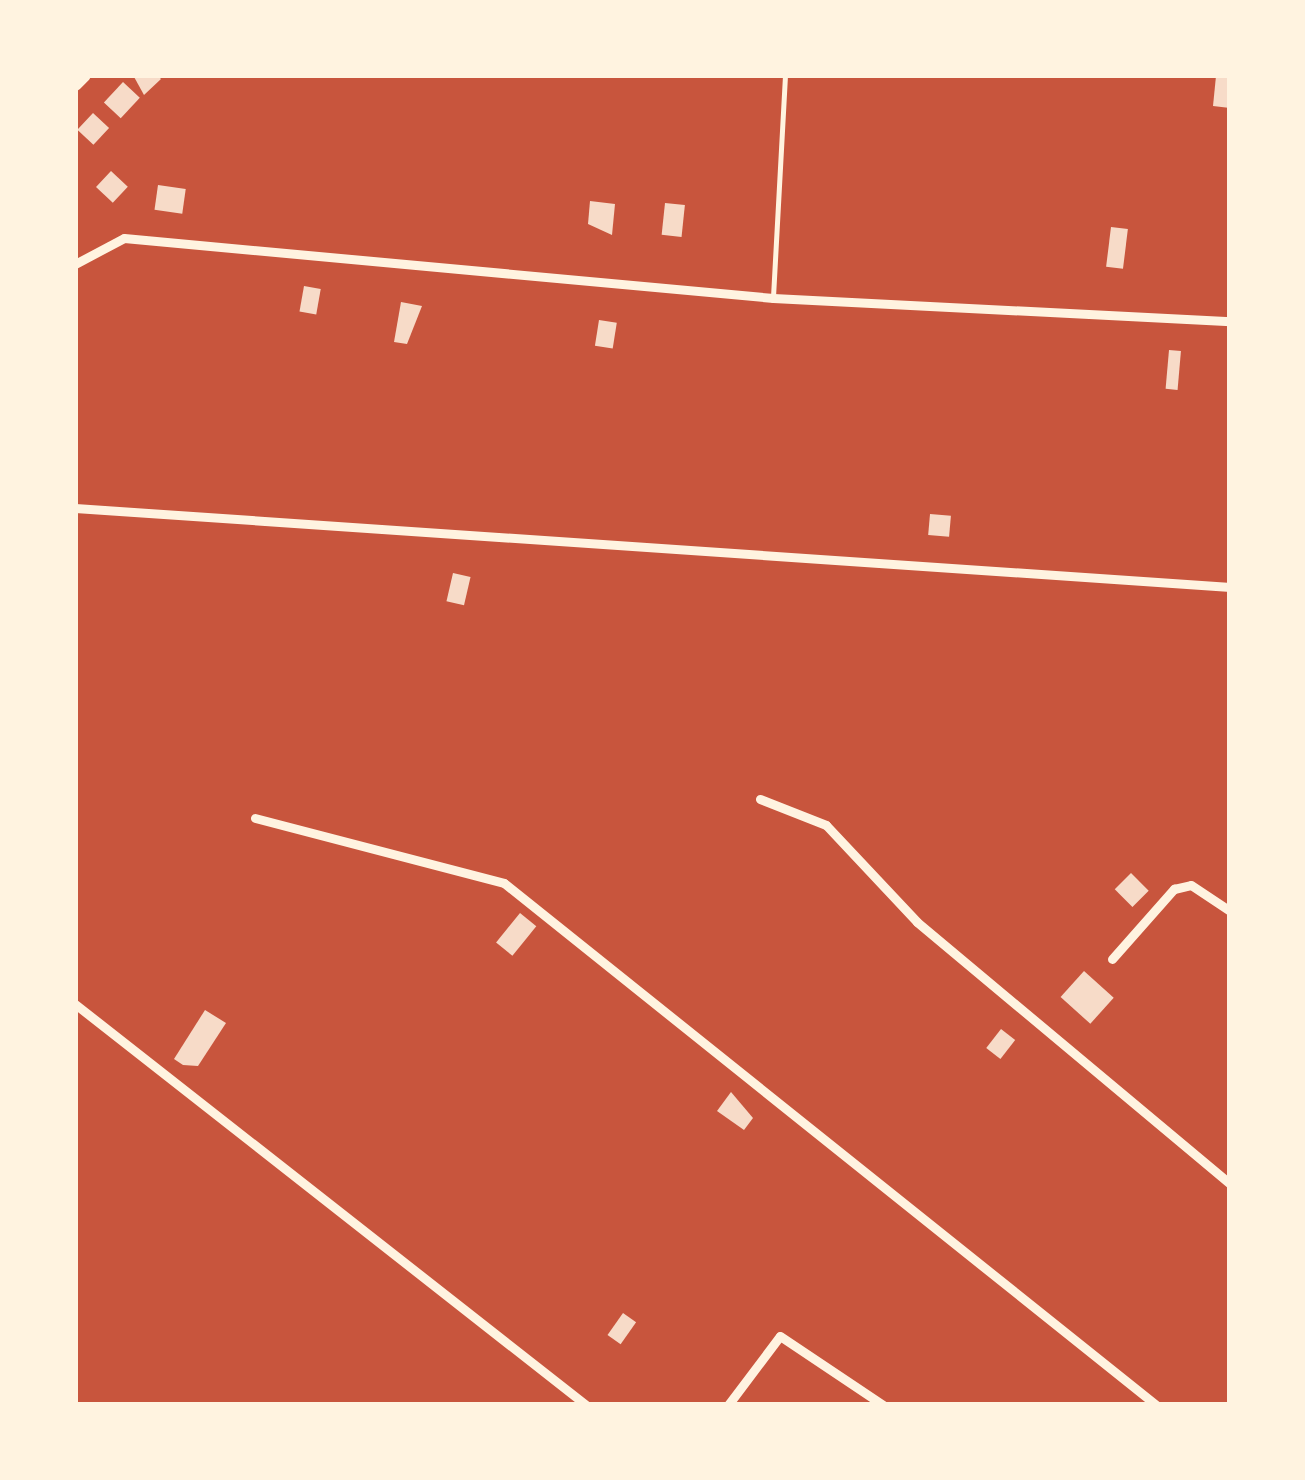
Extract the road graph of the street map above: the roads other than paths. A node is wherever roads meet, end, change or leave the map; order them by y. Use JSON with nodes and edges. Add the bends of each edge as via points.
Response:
{"nodes":[{"id":1,"x":84,"y":75,"type":"edge"},
{"id":2,"x":785,"y":75,"type":"edge"},
{"id":3,"x":75,"y":84,"type":"edge"},
{"id":4,"x":75,"y":264,"type":"edge"},
{"id":5,"x":772,"y":298,"type":"junction"},
{"id":6,"x":1230,"y":321,"type":"edge"},
{"id":7,"x":75,"y":508,"type":"edge"},
{"id":8,"x":1230,"y":587,"type":"edge"},
{"id":9,"x":760,"y":799,"type":"dead end"},
{"id":10,"x":255,"y":818,"type":"dead end"},
{"id":11,"x":1230,"y":911,"type":"edge"},
{"id":12,"x":1112,"y":958,"type":"dead end"},
{"id":13,"x":75,"y":1004,"type":"edge"},
{"id":14,"x":1230,"y":1184,"type":"edge"},
{"id":15,"x":586,"y":1405,"type":"edge"},
{"id":16,"x":728,"y":1405,"type":"edge"},
{"id":17,"x":883,"y":1405,"type":"edge"},
{"id":18,"x":1156,"y":1405,"type":"edge"}],
"edges":[{"from":1,"to":3,"type":"main road"},
{"from":2,"to":5,"type":"lane"},
{"from":4,"to":5,"type":"street","via":[[124,238]]},
{"from":5,"to":6,"type":"street"},
{"from":7,"to":8,"type":"street"},
{"from":9,"to":14,"type":"street","via":[[826,825],[916,922]]},
{"from":10,"to":18,"type":"street","via":[[504,883]]},
{"from":11,"to":12,"type":"street","via":[[1191,885],[1174,889]]},
{"from":13,"to":15,"type":"street"},
{"from":16,"to":17,"type":"street","via":[[780,1336]]}]}
